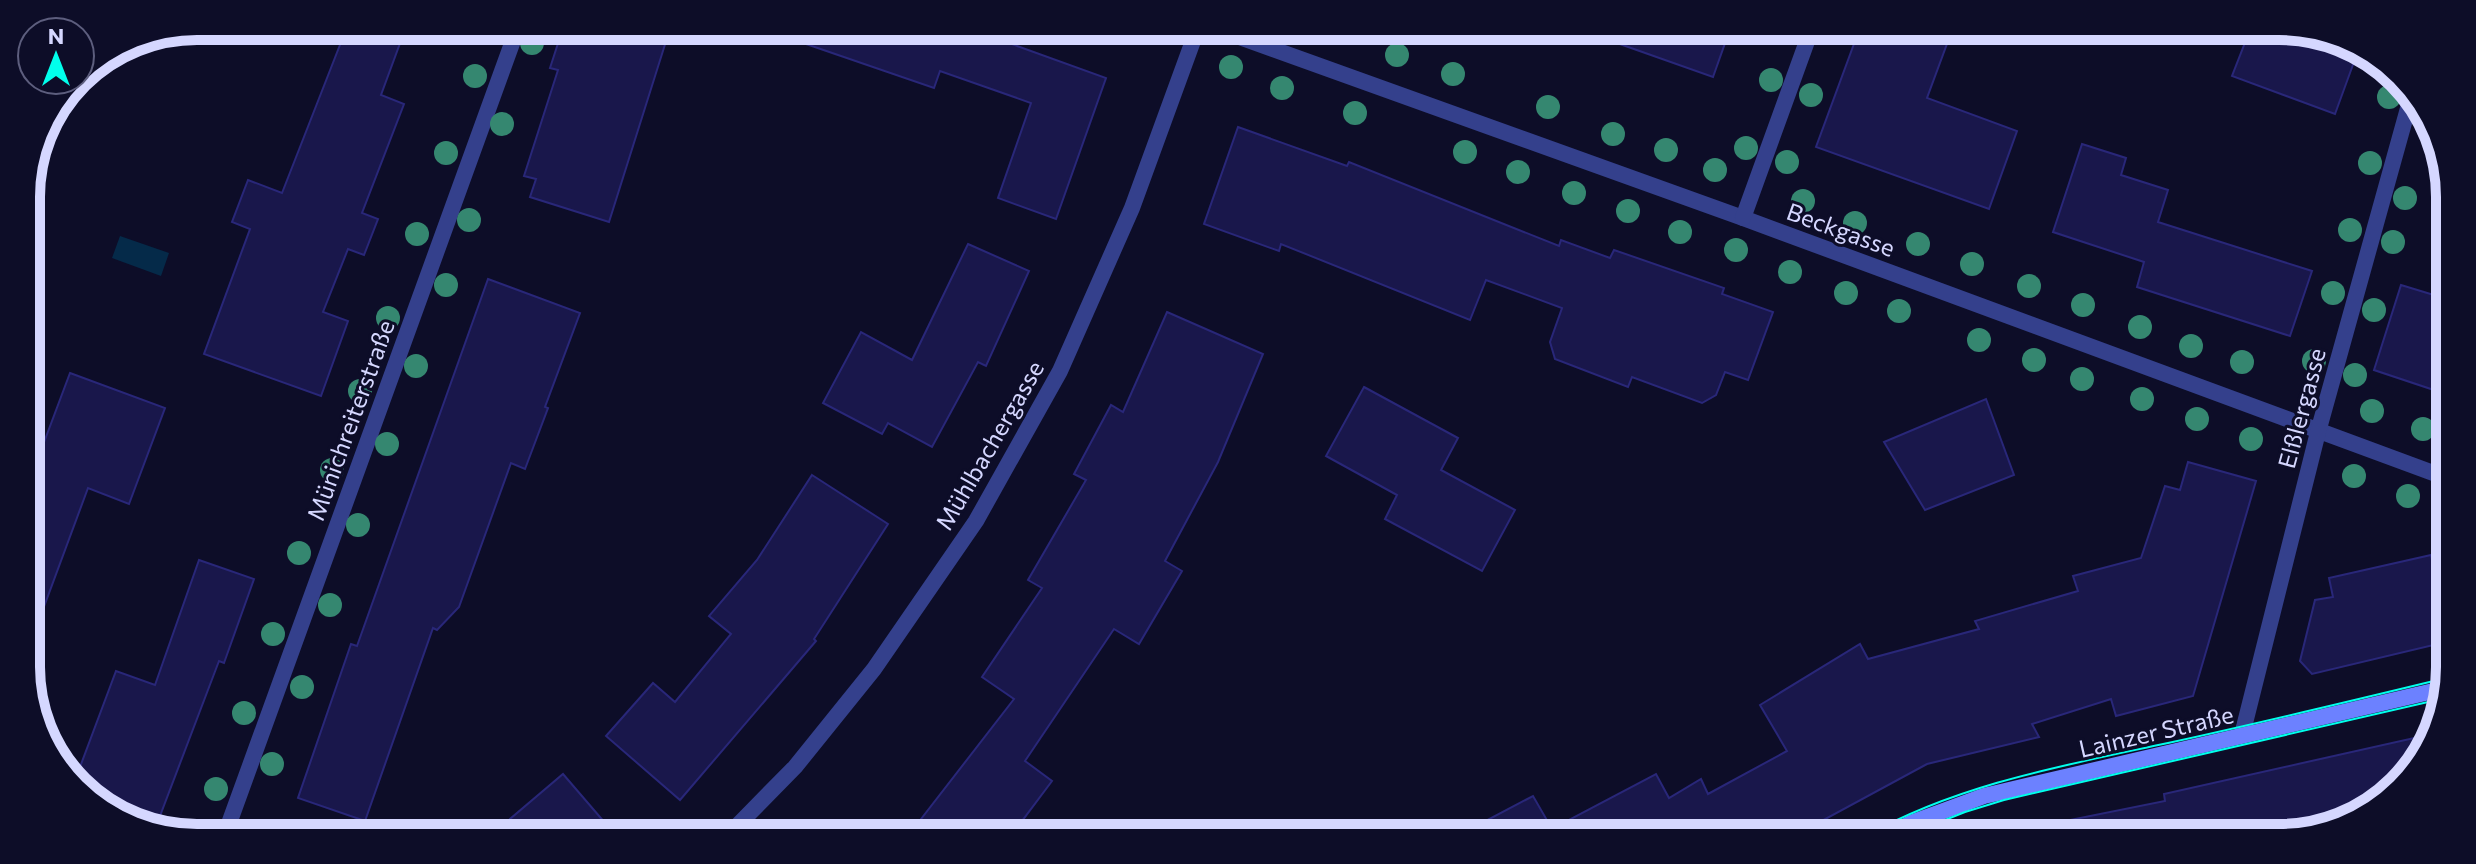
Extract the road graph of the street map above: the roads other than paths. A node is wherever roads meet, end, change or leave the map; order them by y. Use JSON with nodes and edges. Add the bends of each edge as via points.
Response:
{"nodes":[{"id":1,"x":513,"y":40,"type":"edge"},
{"id":2,"x":1193,"y":40,"type":"edge"},
{"id":3,"x":1248,"y":40,"type":"edge"},
{"id":4,"x":1807,"y":40,"type":"edge"},
{"id":5,"x":2408,"y":108,"type":"edge"},
{"id":6,"x":1743,"y":218,"type":"junction"},
{"id":7,"x":2318,"y":432,"type":"junction"},
{"id":8,"x":2436,"y":474,"type":"edge"},
{"id":9,"x":2434,"y":691,"type":"edge"},
{"id":10,"x":2242,"y":735,"type":"junction"},
{"id":11,"x":229,"y":824,"type":"edge"},
{"id":12,"x":739,"y":824,"type":"edge"},
{"id":13,"x":1909,"y":824,"type":"edge"}],
"edges":[{"from":1,"to":11,"type":"street","name":"Münichreiterstraße"},
{"from":2,"to":12,"type":"street","name":"Mühlbachergasse","via":[[1132,208],[1060,371],[976,521],[874,669],[795,767]]},
{"from":3,"to":6,"type":"street","name":"Beckgasse"},
{"from":4,"to":6,"type":"street"},
{"from":5,"to":7,"type":"street","name":"Elßlergasse"},
{"from":6,"to":7,"type":"street","name":"Beckgasse"},
{"from":7,"to":8,"type":"street","name":"Beckgasse"},
{"from":7,"to":10,"type":"street","name":"Elßlergasse"},
{"from":9,"to":10,"type":"main road","name":"Lainzer Straße"},
{"from":10,"to":13,"type":"main road","name":"Lainzer Straße","via":[[1984,796]]}]}
